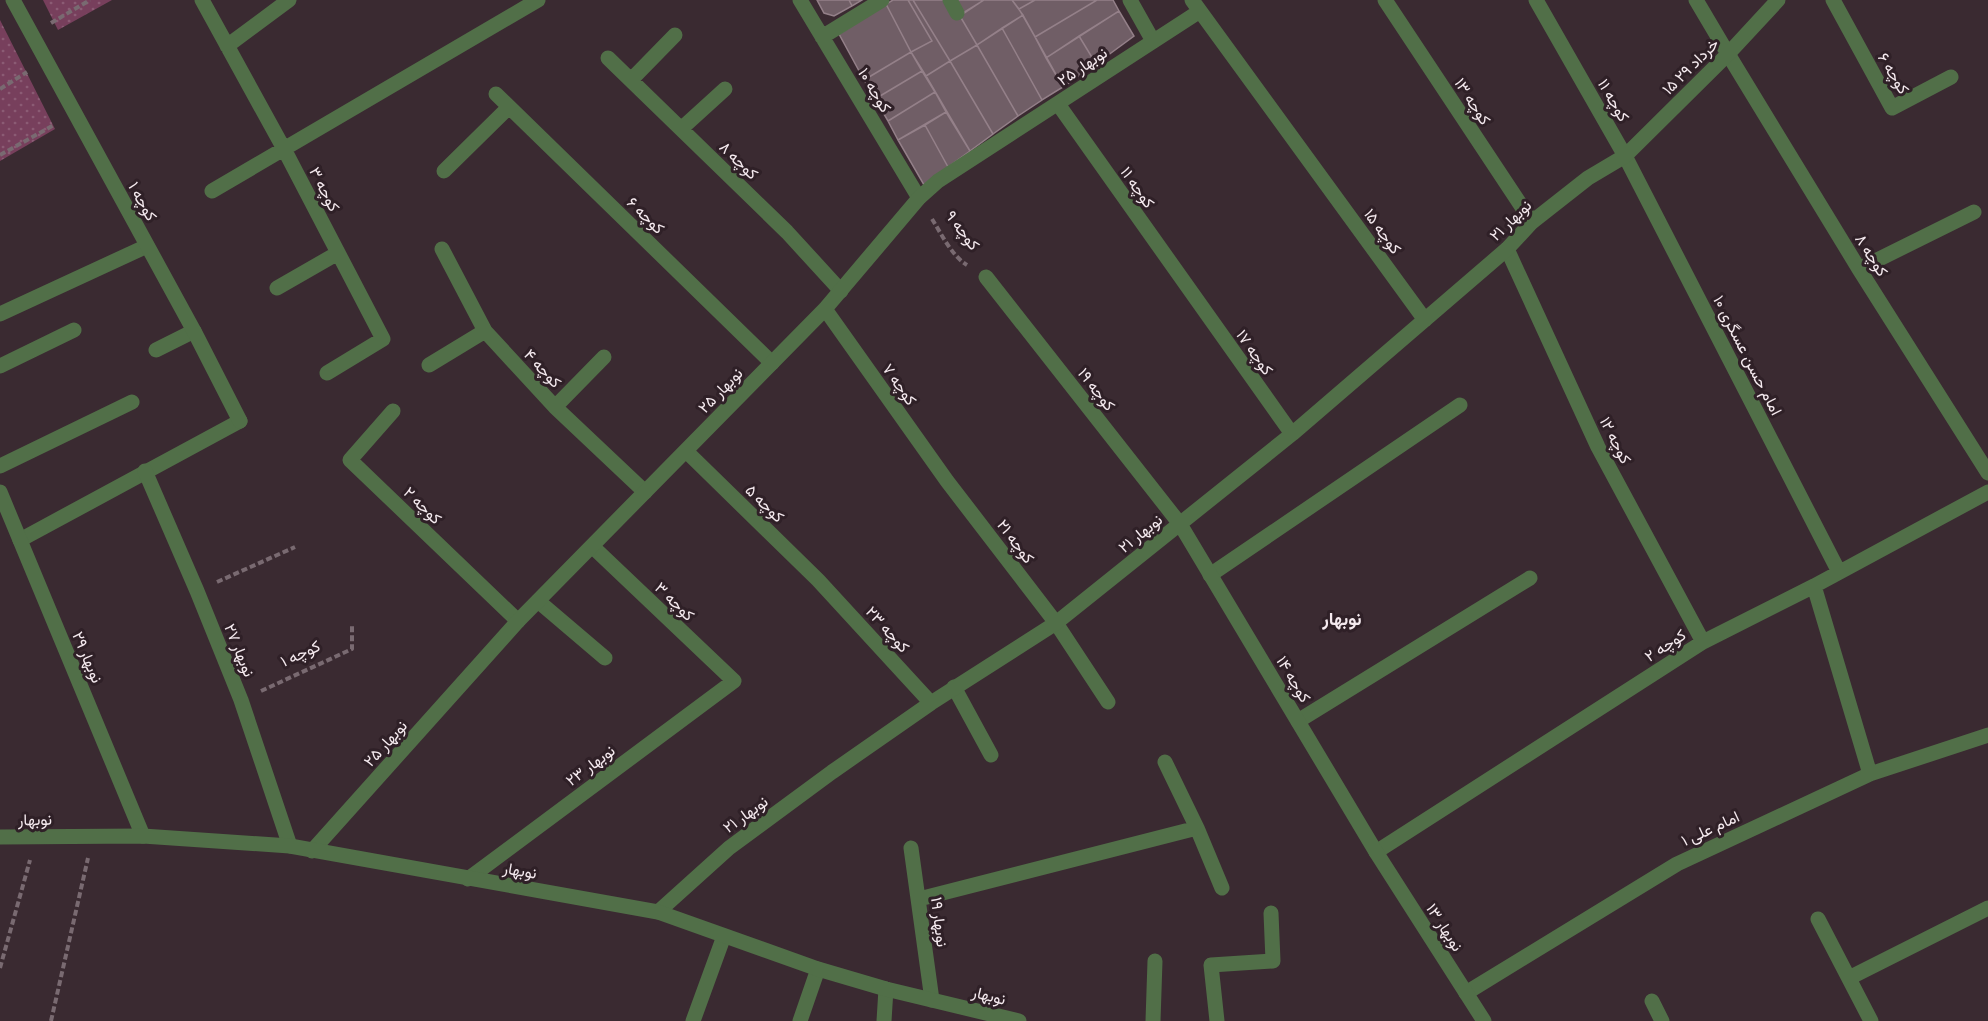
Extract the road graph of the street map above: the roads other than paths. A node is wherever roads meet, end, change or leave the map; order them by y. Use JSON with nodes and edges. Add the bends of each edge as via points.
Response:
{"nodes":[{"id":1,"x":13,"y":0,"type":"edge"},
{"id":2,"x":202,"y":0,"type":"edge"},
{"id":3,"x":289,"y":0,"type":"edge"},
{"id":4,"x":538,"y":0,"type":"edge"},
{"id":5,"x":800,"y":0,"type":"edge"},
{"id":6,"x":882,"y":0,"type":"edge"},
{"id":7,"x":1130,"y":0,"type":"edge"},
{"id":8,"x":1385,"y":0,"type":"edge"},
{"id":9,"x":1536,"y":0,"type":"edge"},
{"id":10,"x":1696,"y":0,"type":"edge"},
{"id":11,"x":1778,"y":0,"type":"edge"},
{"id":12,"x":1833,"y":0,"type":"edge"},
{"id":13,"x":1196,"y":5,"type":"edge"},
{"id":14,"x":675,"y":35,"type":"dead end"},
{"id":15,"x":822,"y":37,"type":"junction"},
{"id":16,"x":1153,"y":40,"type":"junction"},
{"id":17,"x":227,"y":46,"type":"junction"},
{"id":18,"x":1728,"y":54,"type":"junction"},
{"id":19,"x":608,"y":58,"type":"dead end"},
{"id":20,"x":1951,"y":77,"type":"dead end"},
{"id":21,"x":631,"y":80,"type":"junction"},
{"id":22,"x":725,"y":89,"type":"dead end"},
{"id":23,"x":496,"y":94,"type":"dead end"},
{"id":24,"x":1058,"y":104,"type":"junction"},
{"id":25,"x":509,"y":106,"type":"junction"},
{"id":26,"x":681,"y":129,"type":"junction"},
{"id":27,"x":284,"y":149,"type":"junction"},
{"id":28,"x":1625,"y":156,"type":"junction"},
{"id":29,"x":444,"y":171,"type":"dead end"},
{"id":30,"x":212,"y":191,"type":"dead end"},
{"id":31,"x":919,"y":198,"type":"junction"},
{"id":32,"x":1974,"y":212,"type":"dead end"},
{"id":33,"x":1532,"y":222,"type":"junction"},
{"id":34,"x":147,"y":246,"type":"junction"},
{"id":35,"x":442,"y":249,"type":"dead end"},
{"id":36,"x":1507,"y":249,"type":"junction"},
{"id":37,"x":338,"y":253,"type":"junction"},
{"id":38,"x":1859,"y":269,"type":"junction"},
{"id":39,"x":986,"y":277,"type":"road end"},
{"id":40,"x":277,"y":288,"type":"dead end"},
{"id":41,"x":1190,"y":290,"type":"joint"},
{"id":42,"x":842,"y":291,"type":"junction"},
{"id":43,"x":825,"y":309,"type":"junction"},
{"id":44,"x":0,"y":314,"type":"edge"},
{"id":45,"x":1425,"y":320,"type":"junction"},
{"id":46,"x":74,"y":330,"type":"dead end"},
{"id":47,"x":194,"y":331,"type":"junction"},
{"id":48,"x":485,"y":331,"type":"junction"},
{"id":49,"x":156,"y":350,"type":"dead end"},
{"id":50,"x":604,"y":357,"type":"dead end"},
{"id":51,"x":772,"y":363,"type":"junction"},
{"id":52,"x":429,"y":365,"type":"dead end"},
{"id":53,"x":0,"y":366,"type":"edge"},
{"id":54,"x":327,"y":373,"type":"dead end"},
{"id":55,"x":132,"y":402,"type":"dead end"},
{"id":56,"x":1460,"y":405,"type":"dead end"},
{"id":57,"x":555,"y":407,"type":"junction"},
{"id":58,"x":393,"y":411,"type":"dead end"},
{"id":59,"x":1292,"y":434,"type":"junction"},
{"id":60,"x":686,"y":451,"type":"junction"},
{"id":61,"x":0,"y":466,"type":"edge"},
{"id":62,"x":145,"y":471,"type":"junction"},
{"id":63,"x":1988,"y":473,"type":"edge"},
{"id":64,"x":947,"y":481,"type":"joint"},
{"id":65,"x":0,"y":492,"type":"edge"},
{"id":66,"x":645,"y":492,"type":"junction"},
{"id":67,"x":1988,"y":492,"type":"edge"},
{"id":68,"x":3,"y":508,"type":"edge"},
{"id":69,"x":1180,"y":524,"type":"junction"},
{"id":70,"x":20,"y":540,"type":"junction"},
{"id":71,"x":592,"y":547,"type":"junction"},
{"id":72,"x":1839,"y":572,"type":"junction"},
{"id":73,"x":1210,"y":575,"type":"junction"},
{"id":74,"x":1530,"y":578,"type":"dead end"},
{"id":75,"x":818,"y":580,"type":"joint"},
{"id":76,"x":1814,"y":586,"type":"junction"},
{"id":77,"x":538,"y":601,"type":"junction"},
{"id":78,"x":518,"y":621,"type":"junction"},
{"id":79,"x":1056,"y":623,"type":"junction"},
{"id":80,"x":1703,"y":642,"type":"junction"},
{"id":81,"x":605,"y":658,"type":"dead end"},
{"id":82,"x":734,"y":681,"type":"joint"},
{"id":83,"x":954,"y":687,"type":"junction"},
{"id":84,"x":1108,"y":702,"type":"dead end"},
{"id":85,"x":931,"y":703,"type":"junction"},
{"id":86,"x":1298,"y":721,"type":"junction"},
{"id":87,"x":1988,"y":735,"type":"edge"},
{"id":88,"x":991,"y":755,"type":"dead end"},
{"id":89,"x":1165,"y":762,"type":"dead end"},
{"id":90,"x":1870,"y":774,"type":"junction"},
{"id":91,"x":1197,"y":828,"type":"junction"},
{"id":92,"x":143,"y":836,"type":"junction"},
{"id":93,"x":0,"y":837,"type":"edge"},
{"id":94,"x":290,"y":846,"type":"junction"},
{"id":95,"x":911,"y":848,"type":"dead end"},
{"id":96,"x":312,"y":851,"type":"junction"},
{"id":97,"x":1376,"y":852,"type":"junction"},
{"id":98,"x":468,"y":879,"type":"junction"},
{"id":99,"x":1222,"y":888,"type":"dead end"},
{"id":100,"x":919,"y":899,"type":"junction"},
{"id":101,"x":1988,"y":908,"type":"edge"},
{"id":102,"x":658,"y":912,"type":"junction"},
{"id":103,"x":1271,"y":913,"type":"dead end"},
{"id":104,"x":1818,"y":919,"type":"dead end"},
{"id":105,"x":724,"y":936,"type":"junction"},
{"id":106,"x":1155,"y":961,"type":"dead end"},
{"id":107,"x":818,"y":969,"type":"junction"},
{"id":108,"x":1849,"y":978,"type":"junction"},
{"id":109,"x":886,"y":989,"type":"junction"},
{"id":110,"x":1466,"y":993,"type":"junction"},
{"id":111,"x":932,"y":1000,"type":"junction"},
{"id":112,"x":1652,"y":1001,"type":"dead end"},
{"id":113,"x":693,"y":1021,"type":"edge"},
{"id":114,"x":800,"y":1021,"type":"edge"},
{"id":115,"x":884,"y":1021,"type":"edge"},
{"id":116,"x":1019,"y":1021,"type":"edge"},
{"id":117,"x":1153,"y":1021,"type":"edge"},
{"id":118,"x":1216,"y":1021,"type":"edge"},
{"id":119,"x":1484,"y":1021,"type":"edge"},
{"id":120,"x":1662,"y":1021,"type":"edge"},
{"id":121,"x":1871,"y":1021,"type":"edge"}],
"edges":[{"from":1,"to":34,"type":"street","name":"کوچه ۱"},
{"from":2,"to":17,"type":"street","name":"کوچه ۳"},
{"from":3,"to":17,"type":"street"},
{"from":4,"to":27,"type":"street"},
{"from":5,"to":15,"type":"street","name":"کوچه ۱۰"},
{"from":6,"to":15,"type":"street"},
{"from":7,"to":16,"type":"street"},
{"from":8,"to":33,"type":"street","name":"کوچه ۱۳"},
{"from":9,"to":28,"type":"street","name":"کوچه ۱۱"},
{"from":10,"to":18,"type":"street"},
{"from":11,"to":18,"type":"street","name":"۱۵ خرداد ۲۹"},
{"from":12,"to":20,"type":"street","name":"کوچه ۶","via":[[1892,108]]},
{"from":13,"to":16,"type":"street","name":"نوبهار ۲۵"},
{"from":13,"to":45,"type":"street","name":"کوچه ۱۵"},
{"from":14,"to":21,"type":"street"},
{"from":15,"to":31,"type":"street","name":"کوچه ۱۰"},
{"from":16,"to":24,"type":"street","name":"نوبهار ۲۵"},
{"from":17,"to":27,"type":"street","name":"کوچه ۳"},
{"from":18,"to":28,"type":"street","name":"۱۵ خرداد ۲۹"},
{"from":18,"to":38,"type":"street","name":"کوچه ۸"},
{"from":19,"to":21,"type":"street","name":"کوچه ۸"},
{"from":21,"to":26,"type":"street","name":"کوچه ۸"},
{"from":22,"to":26,"type":"street"},
{"from":23,"to":25,"type":"street","name":"کوچه ۶"},
{"from":24,"to":31,"type":"street","name":"نوبهار ۲۵","via":[[938,181]]},
{"from":24,"to":41,"type":"street","name":"کوچه ۱۱"},
{"from":25,"to":29,"type":"street"},
{"from":25,"to":51,"type":"street","name":"کوچه ۶"},
{"from":26,"to":42,"type":"street","name":"کوچه ۸"},
{"from":27,"to":30,"type":"street"},
{"from":27,"to":37,"type":"street","name":"کوچه ۳"},
{"from":28,"to":33,"type":"street","name":"نوبهار ۲۱","via":[[1588,178]]},
{"from":28,"to":72,"type":"street","name":"امام حسن عسگری ۱۰"},
{"from":31,"to":42,"type":"street","name":"نوبهار ۲۵"},
{"from":32,"to":38,"type":"street"},
{"from":33,"to":36,"type":"street","name":"نوبهار ۲۱"},
{"from":34,"to":44,"type":"street"},
{"from":34,"to":47,"type":"street","name":"کوچه ۱"},
{"from":35,"to":48,"type":"street","name":"کوچه ۴"},
{"from":36,"to":45,"type":"street","name":"نوبهار ۲۱"},
{"from":36,"to":80,"type":"street","name":"کوچه ۱۲","via":[[1599,447]]},
{"from":37,"to":40,"type":"street"},
{"from":37,"to":54,"type":"street","name":"کوچه ۳","via":[[383,339]]},
{"from":38,"to":63,"type":"street","name":"کوچه ۸"},
{"from":39,"to":69,"type":"street","name":"کوچه ۱۹"},
{"from":41,"to":59,"type":"street","name":"کوچه ۱۷"},
{"from":42,"to":43,"type":"street","name":"نوبهار ۲۵"},
{"from":43,"to":51,"type":"street","name":"نوبهار ۲۵"},
{"from":43,"to":64,"type":"street","name":"کوچه ۷"},
{"from":45,"to":59,"type":"street","name":"نوبهار ۲۱"},
{"from":46,"to":53,"type":"street"},
{"from":47,"to":49,"type":"street"},
{"from":47,"to":62,"type":"street","name":"کوچه ۱","via":[[240,421]]},
{"from":48,"to":52,"type":"street"},
{"from":48,"to":57,"type":"street","name":"کوچه ۴"},
{"from":50,"to":57,"type":"street"},
{"from":51,"to":60,"type":"street","name":"نوبهار ۲۵"},
{"from":55,"to":61,"type":"street"},
{"from":56,"to":73,"type":"street"},
{"from":57,"to":66,"type":"street","name":"کوچه ۴"},
{"from":58,"to":78,"type":"street","name":"کوچه ۲","via":[[350,460]]},
{"from":59,"to":69,"type":"street","name":"نوبهار ۲۱"},
{"from":60,"to":66,"type":"street","name":"نوبهار ۲۵"},
{"from":60,"to":75,"type":"street","name":"کوچه ۵"},
{"from":62,"to":70,"type":"street"},
{"from":62,"to":94,"type":"street","name":"نوبهار ۲۷","via":[[241,700]]},
{"from":64,"to":79,"type":"street","name":"کوچه ۲۱"},
{"from":65,"to":68,"type":"street","name":"نوبهار ۲۹"},
{"from":66,"to":71,"type":"street","name":"نوبهار ۲۵"},
{"from":67,"to":72,"type":"street","name":"کوچه ۲"},
{"from":68,"to":70,"type":"street","name":"نوبهار ۲۹"},
{"from":69,"to":73,"type":"street","name":"کوچه ۱۴"},
{"from":69,"to":79,"type":"street","name":"نوبهار ۲۱"},
{"from":70,"to":92,"type":"street","name":"نوبهار ۲۹"},
{"from":71,"to":77,"type":"street","name":"نوبهار ۲۵"},
{"from":71,"to":82,"type":"street","name":"کوچه ۳"},
{"from":72,"to":76,"type":"street","name":"کوچه ۲"},
{"from":73,"to":86,"type":"street","name":"کوچه ۱۴"},
{"from":74,"to":86,"type":"street"},
{"from":75,"to":85,"type":"street","name":"کوچه ۲۳"},
{"from":76,"to":80,"type":"street","name":"کوچه ۲"},
{"from":76,"to":90,"type":"street"},
{"from":77,"to":78,"type":"street","name":"نوبهار ۲۵"},
{"from":77,"to":81,"type":"street"},
{"from":78,"to":96,"type":"street","name":"نوبهار ۲۵"},
{"from":79,"to":83,"type":"street","name":"نوبهار ۲۱"},
{"from":79,"to":84,"type":"street","name":"کوچه ۲۱"},
{"from":80,"to":97,"type":"street","name":"کوچه ۲"},
{"from":82,"to":98,"type":"street","name":"نوبهار ۲۳"},
{"from":83,"to":85,"type":"street","name":"نوبهار ۲۱"},
{"from":83,"to":88,"type":"street"},
{"from":85,"to":102,"type":"street","name":"نوبهار ۲۱","via":[[729,848]]},
{"from":86,"to":97,"type":"street","name":"کوچه ۱۴"},
{"from":87,"to":90,"type":"street","name":"امام علی ۱"},
{"from":89,"to":91,"type":"street"},
{"from":90,"to":110,"type":"street","name":"امام علی ۱","via":[[1677,864]]},
{"from":91,"to":99,"type":"street"},
{"from":91,"to":100,"type":"street"},
{"from":92,"to":93,"type":"street","name":"نوبهار"},
{"from":92,"to":94,"type":"street","name":"نوبهار"},
{"from":94,"to":96,"type":"street","name":"نوبهار"},
{"from":95,"to":100,"type":"street","name":"نوبهار ۱۹"},
{"from":96,"to":98,"type":"street","name":"نوبهار"},
{"from":97,"to":110,"type":"street","name":"نوبهار ۱۳"},
{"from":98,"to":102,"type":"street","name":"نوبهار"},
{"from":100,"to":111,"type":"street","name":"نوبهار ۱۹"},
{"from":101,"to":108,"type":"street"},
{"from":102,"to":105,"type":"street","name":"نوبهار"},
{"from":103,"to":118,"type":"street","via":[[1273,961],[1211,965]]},
{"from":104,"to":108,"type":"street"},
{"from":105,"to":107,"type":"street","name":"نوبهار"},
{"from":105,"to":113,"type":"street"},
{"from":106,"to":117,"type":"street"},
{"from":107,"to":109,"type":"street","name":"نوبهار"},
{"from":107,"to":114,"type":"street"},
{"from":108,"to":121,"type":"street"},
{"from":109,"to":111,"type":"street","name":"نوبهار"},
{"from":109,"to":115,"type":"street"},
{"from":110,"to":119,"type":"street","name":"نوبهار ۱۳"},
{"from":111,"to":116,"type":"street","name":"نوبهار"},
{"from":112,"to":120,"type":"street"}]}
